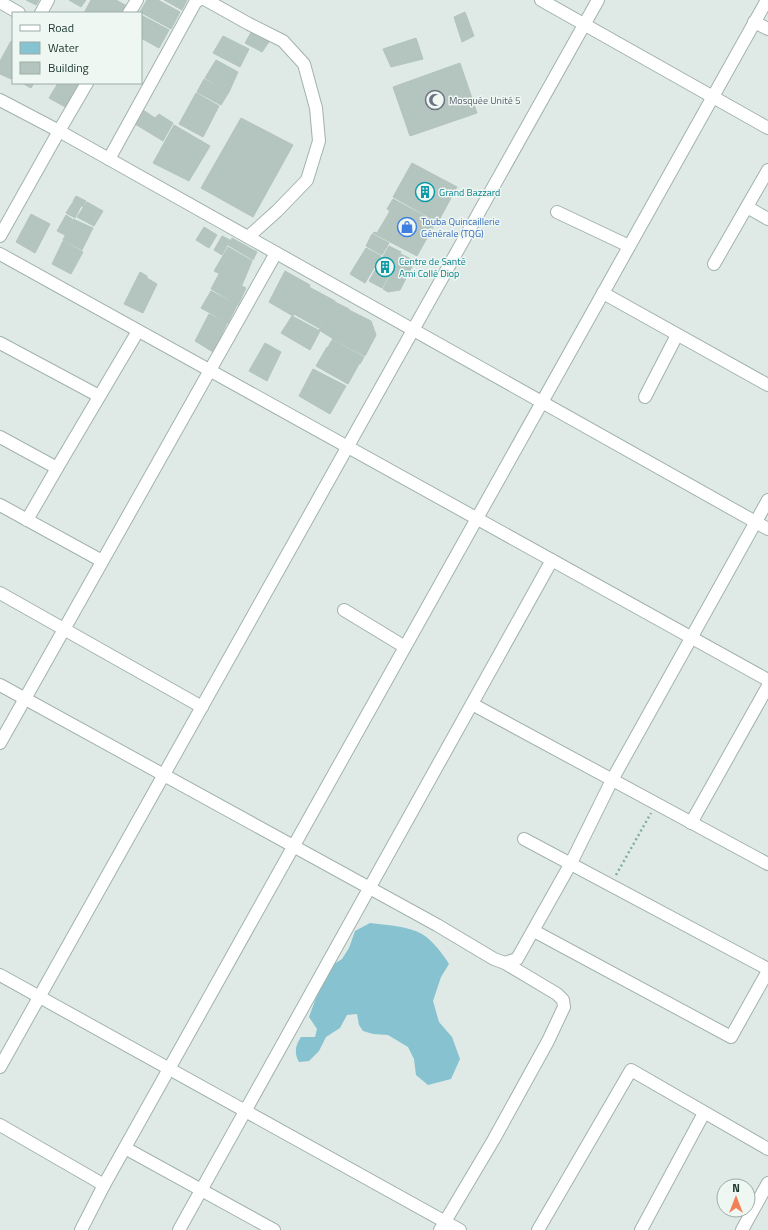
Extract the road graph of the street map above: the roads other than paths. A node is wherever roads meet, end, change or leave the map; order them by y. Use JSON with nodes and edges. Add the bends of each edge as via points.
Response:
{"nodes":[{"id":1,"x":48,"y":0,"type":"edge"},
{"id":2,"x":137,"y":0,"type":"edge"},
{"id":3,"x":199,"y":0,"type":"edge"},
{"id":4,"x":206,"y":0,"type":"edge"},
{"id":5,"x":541,"y":0,"type":"edge"},
{"id":6,"x":598,"y":0,"type":"edge"},
{"id":7,"x":767,"y":0,"type":"edge"},
{"id":8,"x":0,"y":2,"type":"edge"},
{"id":9,"x":17,"y":12,"type":"edge"},
{"id":10,"x":42,"y":12,"type":"edge"},
{"id":11,"x":130,"y":12,"type":"edge"},
{"id":12,"x":754,"y":22,"type":"junction"},
{"id":13,"x":584,"y":24,"type":"junction"},
{"id":14,"x":768,"y":30,"type":"edge"},
{"id":15,"x":86,"y":84,"type":"edge"},
{"id":16,"x":712,"y":97,"type":"junction"},
{"id":17,"x":0,"y":100,"type":"edge"},
{"id":18,"x":768,"y":128,"type":"edge"},
{"id":19,"x":58,"y":131,"type":"junction"},
{"id":20,"x":109,"y":159,"type":"junction"},
{"id":21,"x":768,"y":170,"type":"edge"},
{"id":22,"x":747,"y":207,"type":"junction"},
{"id":23,"x":557,"y":212,"type":"dead end"},
{"id":24,"x":768,"y":219,"type":"edge"},
{"id":25,"x":0,"y":236,"type":"edge"},
{"id":26,"x":248,"y":237,"type":"junction"},
{"id":27,"x":629,"y":246,"type":"junction"},
{"id":28,"x":276,"y":253,"type":"junction"},
{"id":29,"x":0,"y":254,"type":"edge"},
{"id":30,"x":714,"y":264,"type":"dead end"},
{"id":31,"x":603,"y":293,"type":"junction"},
{"id":32,"x":413,"y":330,"type":"junction"},
{"id":33,"x":138,"y":331,"type":"junction"},
{"id":34,"x":677,"y":335,"type":"junction"},
{"id":35,"x":0,"y":343,"type":"edge"},
{"id":36,"x":210,"y":370,"type":"junction"},
{"id":37,"x":768,"y":385,"type":"edge"},
{"id":38,"x":99,"y":396,"type":"junction"},
{"id":39,"x":645,"y":397,"type":"dead end"},
{"id":40,"x":542,"y":402,"type":"junction"},
{"id":41,"x":0,"y":437,"type":"edge"},
{"id":42,"x":347,"y":447,"type":"junction"},
{"id":43,"x":56,"y":468,"type":"junction"},
{"id":44,"x":768,"y":500,"type":"edge"},
{"id":45,"x":0,"y":505,"type":"edge"},
{"id":46,"x":477,"y":519,"type":"junction"},
{"id":47,"x":27,"y":520,"type":"junction"},
{"id":48,"x":756,"y":522,"type":"junction"},
{"id":49,"x":768,"y":529,"type":"edge"},
{"id":50,"x":552,"y":560,"type":"junction"},
{"id":51,"x":102,"y":561,"type":"junction"},
{"id":52,"x":0,"y":593,"type":"edge"},
{"id":53,"x":344,"y":610,"type":"dead end"},
{"id":54,"x":64,"y":629,"type":"junction"},
{"id":55,"x":691,"y":638,"type":"junction"},
{"id":56,"x":405,"y":647,"type":"junction"},
{"id":57,"x":768,"y":680,"type":"edge"},
{"id":58,"x":0,"y":685,"type":"edge"},
{"id":59,"x":768,"y":686,"type":"edge"},
{"id":60,"x":25,"y":699,"type":"junction"},
{"id":61,"x":472,"y":704,"type":"junction"},
{"id":62,"x":202,"y":707,"type":"junction"},
{"id":63,"x":0,"y":743,"type":"edge"},
{"id":64,"x":164,"y":775,"type":"junction"},
{"id":65,"x":612,"y":780,"type":"junction"},
{"id":66,"x":691,"y":823,"type":"junction"},
{"id":67,"x":524,"y":839,"type":"dead end"},
{"id":68,"x":294,"y":846,"type":"junction"},
{"id":69,"x":767,"y":861,"type":"edge"},
{"id":70,"x":571,"y":863,"type":"junction"},
{"id":71,"x":370,"y":888,"type":"junction"},
{"id":72,"x":534,"y":931,"type":"junction"},
{"id":73,"x":505,"y":963,"type":"junction"},
{"id":74,"x":768,"y":970,"type":"edge"},
{"id":75,"x":0,"y":975,"type":"edge"},
{"id":76,"x":39,"y":997,"type":"junction"},
{"id":77,"x":0,"y":1067,"type":"edge"},
{"id":78,"x":169,"y":1069,"type":"junction"},
{"id":79,"x":245,"y":1111,"type":"junction"},
{"id":80,"x":704,"y":1113,"type":"junction"},
{"id":81,"x":0,"y":1125,"type":"edge"},
{"id":82,"x":125,"y":1148,"type":"junction"},
{"id":83,"x":768,"y":1149,"type":"edge"},
{"id":84,"x":768,"y":1183,"type":"edge"},
{"id":85,"x":104,"y":1185,"type":"junction"},
{"id":86,"x":202,"y":1190,"type":"junction"},
{"id":87,"x":442,"y":1226,"type":"edge"},
{"id":88,"x":81,"y":1230,"type":"edge"},
{"id":89,"x":179,"y":1230,"type":"edge"},
{"id":90,"x":274,"y":1230,"type":"edge"},
{"id":91,"x":460,"y":1230,"type":"edge"},
{"id":92,"x":538,"y":1230,"type":"edge"},
{"id":93,"x":641,"y":1230,"type":"edge"},
{"id":94,"x":742,"y":1230,"type":"edge"}],
"edges":[{"from":1,"to":10,"type":"street"},
{"from":2,"to":11,"type":"street"},
{"from":3,"to":20,"type":"street","via":[[196,1]]},
{"from":4,"to":26,"type":"street","via":[[283,41],[304,64],[316,108],[319,141],[307,180]]},
{"from":5,"to":13,"type":"street"},
{"from":6,"to":13,"type":"street"},
{"from":7,"to":12,"type":"street"},
{"from":8,"to":9,"type":"street"},
{"from":12,"to":14,"type":"street"},
{"from":12,"to":16,"type":"street"},
{"from":13,"to":16,"type":"street"},
{"from":13,"to":32,"type":"street"},
{"from":15,"to":19,"type":"street"},
{"from":16,"to":18,"type":"street"},
{"from":16,"to":27,"type":"street"},
{"from":17,"to":19,"type":"street"},
{"from":19,"to":20,"type":"street"},
{"from":19,"to":25,"type":"street"},
{"from":20,"to":26,"type":"street"},
{"from":21,"to":22,"type":"street"},
{"from":22,"to":24,"type":"street"},
{"from":22,"to":30,"type":"street"},
{"from":23,"to":27,"type":"street"},
{"from":26,"to":28,"type":"street"},
{"from":27,"to":31,"type":"street"},
{"from":28,"to":32,"type":"street"},
{"from":28,"to":36,"type":"street"},
{"from":29,"to":33,"type":"street"},
{"from":31,"to":34,"type":"street"},
{"from":31,"to":40,"type":"street"},
{"from":32,"to":40,"type":"street"},
{"from":32,"to":42,"type":"street"},
{"from":33,"to":36,"type":"street"},
{"from":33,"to":38,"type":"street"},
{"from":34,"to":37,"type":"street"},
{"from":34,"to":39,"type":"street"},
{"from":35,"to":38,"type":"street"},
{"from":36,"to":42,"type":"street"},
{"from":36,"to":51,"type":"street"},
{"from":38,"to":43,"type":"street"},
{"from":40,"to":46,"type":"street"},
{"from":40,"to":48,"type":"street"},
{"from":41,"to":43,"type":"street"},
{"from":42,"to":46,"type":"street"},
{"from":42,"to":62,"type":"street"},
{"from":43,"to":47,"type":"street"},
{"from":44,"to":48,"type":"street"},
{"from":45,"to":47,"type":"street"},
{"from":46,"to":50,"type":"street"},
{"from":46,"to":56,"type":"street"},
{"from":47,"to":51,"type":"street"},
{"from":48,"to":49,"type":"street"},
{"from":48,"to":55,"type":"street"},
{"from":50,"to":55,"type":"street"},
{"from":50,"to":61,"type":"street"},
{"from":51,"to":54,"type":"street"},
{"from":52,"to":54,"type":"street"},
{"from":53,"to":56,"type":"street"},
{"from":54,"to":60,"type":"street"},
{"from":54,"to":62,"type":"street"},
{"from":55,"to":57,"type":"street"},
{"from":55,"to":65,"type":"street"},
{"from":56,"to":68,"type":"street"},
{"from":58,"to":60,"type":"street"},
{"from":59,"to":66,"type":"street"},
{"from":60,"to":63,"type":"street"},
{"from":60,"to":64,"type":"street"},
{"from":61,"to":65,"type":"street"},
{"from":61,"to":71,"type":"street"},
{"from":62,"to":64,"type":"street"},
{"from":64,"to":68,"type":"street"},
{"from":64,"to":76,"type":"street"},
{"from":65,"to":66,"type":"street"},
{"from":65,"to":70,"type":"street"},
{"from":66,"to":69,"type":"street"},
{"from":67,"to":70,"type":"street"},
{"from":68,"to":71,"type":"street"},
{"from":68,"to":78,"type":"street"},
{"from":70,"to":72,"type":"street"},
{"from":70,"to":74,"type":"street"},
{"from":71,"to":73,"type":"street"},
{"from":71,"to":79,"type":"street"},
{"from":72,"to":73,"type":"street","via":[[517,959]]},
{"from":72,"to":74,"type":"street","via":[[731,1037]]},
{"from":73,"to":87,"type":"street","via":[[558,994],[563,1000],[564,1007],[494,1139]]},
{"from":75,"to":76,"type":"street"},
{"from":76,"to":77,"type":"street"},
{"from":76,"to":78,"type":"street"},
{"from":78,"to":79,"type":"street"},
{"from":78,"to":82,"type":"street"},
{"from":79,"to":86,"type":"street"},
{"from":79,"to":87,"type":"street"},
{"from":80,"to":83,"type":"street"},
{"from":80,"to":92,"type":"street","via":[[631,1070]]},
{"from":80,"to":93,"type":"street"},
{"from":81,"to":85,"type":"street"},
{"from":82,"to":85,"type":"street"},
{"from":82,"to":86,"type":"street"},
{"from":84,"to":94,"type":"street"},
{"from":85,"to":88,"type":"street"},
{"from":86,"to":89,"type":"street"},
{"from":86,"to":90,"type":"street"},
{"from":87,"to":91,"type":"street"}]}
